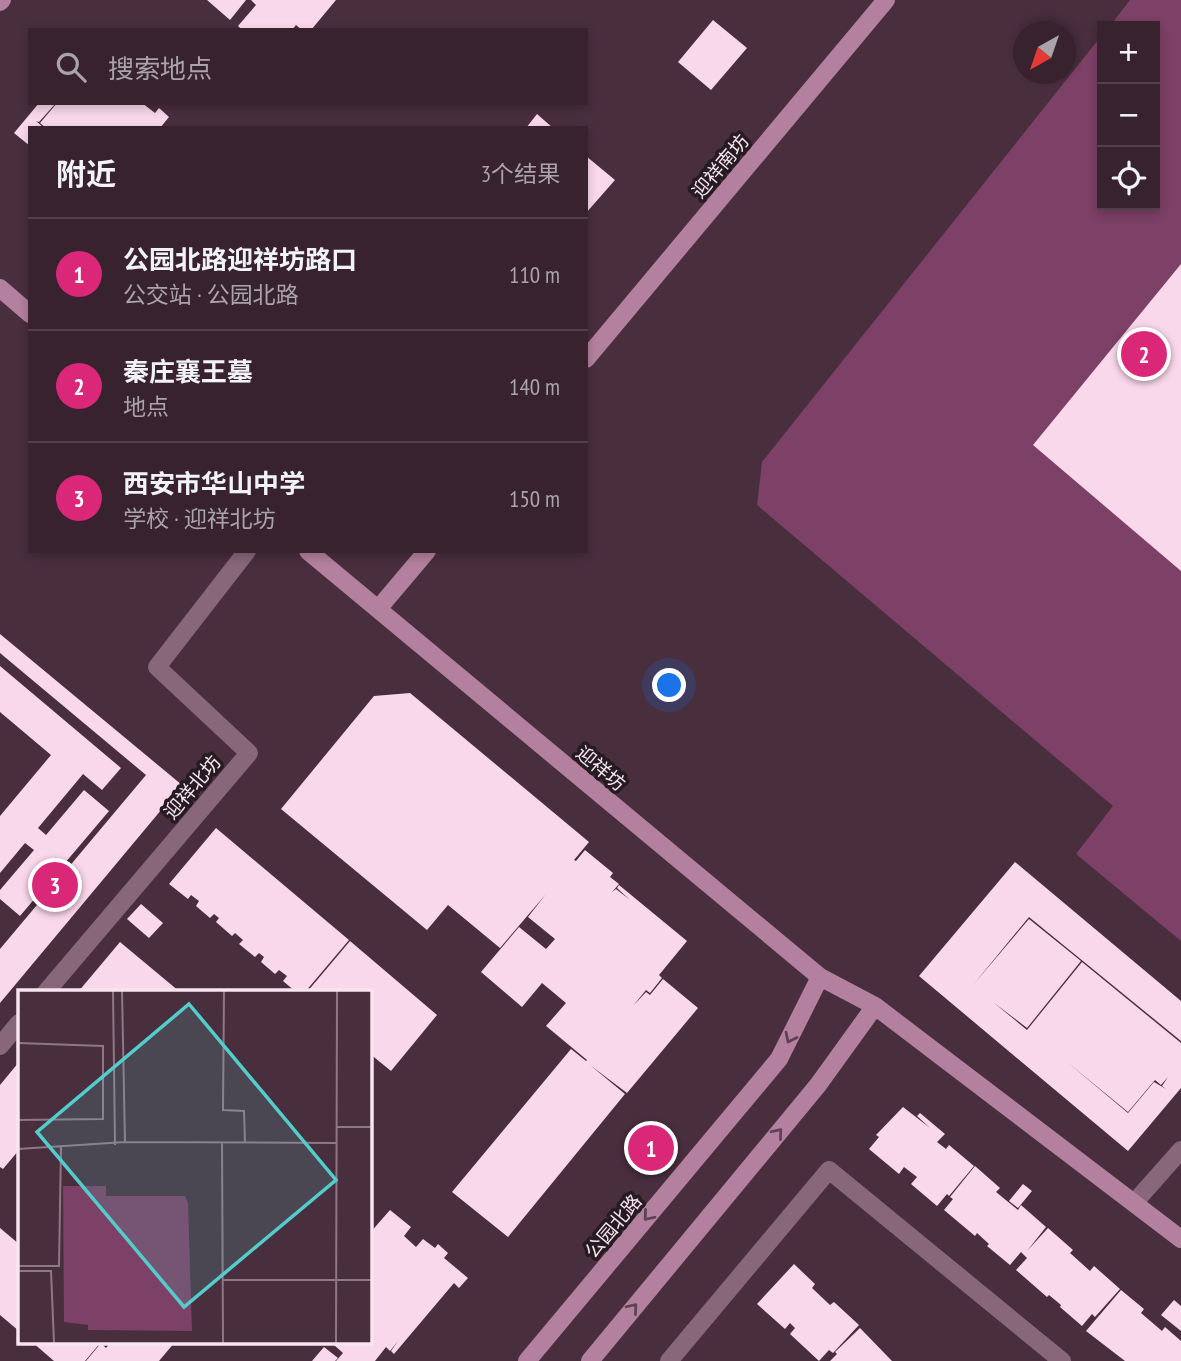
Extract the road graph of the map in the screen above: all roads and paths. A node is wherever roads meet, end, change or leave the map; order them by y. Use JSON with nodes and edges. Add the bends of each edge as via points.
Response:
{"nodes":[{"id":1,"x":886,"y":0,"type":"edge"},
{"id":2,"x":0,"y":288,"type":"edge"},
{"id":3,"x":28,"y":312,"type":"edge"},
{"id":4,"x":588,"y":357,"type":"edge"},
{"id":5,"x":245,"y":553,"type":"edge"},
{"id":6,"x":309,"y":553,"type":"edge"},
{"id":7,"x":424,"y":553,"type":"edge"},
{"id":8,"x":378,"y":609,"type":"junction"},
{"id":9,"x":820,"y":977,"type":"junction"},
{"id":10,"x":48,"y":990,"type":"edge"},
{"id":11,"x":875,"y":1006,"type":"junction"},
{"id":12,"x":18,"y":1024,"type":"edge"},
{"id":13,"x":0,"y":1046,"type":"edge"},
{"id":14,"x":1181,"y":1150,"type":"edge"},
{"id":15,"x":1135,"y":1203,"type":"junction"},
{"id":16,"x":1181,"y":1239,"type":"edge"},
{"id":17,"x":527,"y":1361,"type":"edge"},
{"id":18,"x":590,"y":1361,"type":"edge"},
{"id":19,"x":669,"y":1361,"type":"edge"},
{"id":20,"x":1062,"y":1361,"type":"edge"}],
"edges":[{"from":1,"to":4,"type":"street","name":"迎祥南坊"},
{"from":2,"to":3,"type":"street"},
{"from":5,"to":10,"type":"street","name":"迎祥北坊","via":[[157,667],[249,753]]},
{"from":6,"to":8,"type":"street","name":"迎祥坊"},
{"from":7,"to":8,"type":"street"},
{"from":8,"to":9,"type":"street","name":"迎祥坊"},
{"from":9,"to":11,"type":"street","name":"迎祥坊"},
{"from":9,"to":17,"type":"street","name":"公园北路","one_way":true,"via":[[779,1059]]},
{"from":11,"to":15,"type":"street","name":"迎祥坊"},
{"from":18,"to":11,"type":"street","one_way":true,"via":[[818,1085]]},
{"from":12,"to":13,"type":"street"},
{"from":14,"to":15,"type":"street"},
{"from":15,"to":16,"type":"street","name":"迎祥坊"},
{"from":19,"to":20,"type":"street","via":[[829,1170]]}]}
